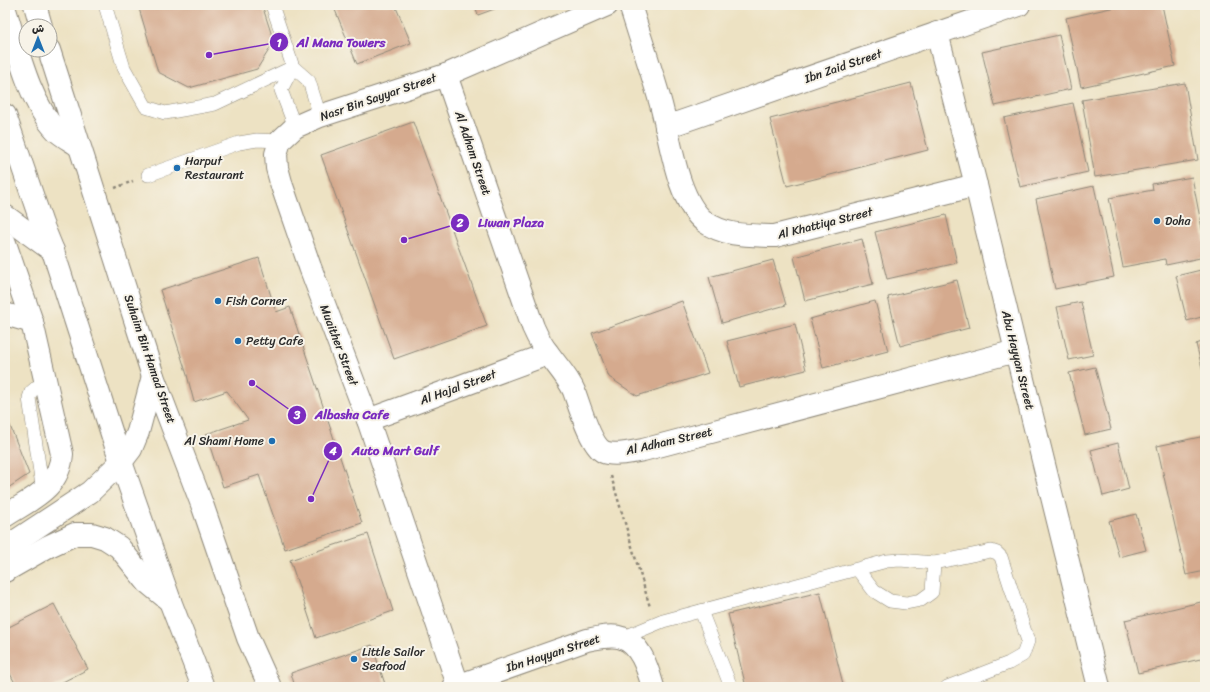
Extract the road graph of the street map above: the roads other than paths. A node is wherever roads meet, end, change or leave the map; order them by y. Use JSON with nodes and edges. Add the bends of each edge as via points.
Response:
{"nodes":[{"id":1,"x":35,"y":5,"type":"edge"},
{"id":2,"x":105,"y":5,"type":"edge"},
{"id":3,"x":272,"y":5,"type":"edge"},
{"id":4,"x":607,"y":5,"type":"edge"},
{"id":5,"x":630,"y":5,"type":"edge"},
{"id":6,"x":1019,"y":5,"type":"edge"},
{"id":7,"x":5,"y":10,"type":"edge"},
{"id":8,"x":39,"y":18,"type":"edge"},
{"id":9,"x":937,"y":33,"type":"junction"},
{"id":10,"x":52,"y":58,"type":"edge"},
{"id":11,"x":293,"y":67,"type":"junction"},
{"id":12,"x":446,"y":75,"type":"junction"},
{"id":13,"x":5,"y":115,"type":"edge"},
{"id":14,"x":320,"y":116,"type":"junction"},
{"id":15,"x":666,"y":127,"type":"junction"},
{"id":16,"x":288,"y":134,"type":"junction"},
{"id":17,"x":79,"y":146,"type":"junction"},
{"id":18,"x":148,"y":175,"type":"road end"},
{"id":19,"x":976,"y":185,"type":"junction"},
{"id":20,"x":5,"y":216,"type":"edge"},
{"id":21,"x":5,"y":243,"type":"edge"},
{"id":22,"x":54,"y":251,"type":"junction"},
{"id":23,"x":10,"y":282,"type":"edge"},
{"id":24,"x":5,"y":314,"type":"edge"},
{"id":25,"x":32,"y":322,"type":"junction"},
{"id":26,"x":1016,"y":351,"type":"junction"},
{"id":27,"x":548,"y":354,"type":"junction"},
{"id":28,"x":153,"y":376,"type":"junction"},
{"id":29,"x":368,"y":420,"type":"junction"},
{"id":30,"x":121,"y":462,"type":"junction"},
{"id":31,"x":5,"y":516,"type":"edge"},
{"id":32,"x":5,"y":548,"type":"edge"},
{"id":33,"x":934,"y":563,"type":"junction"},
{"id":34,"x":858,"y":570,"type":"junction"},
{"id":35,"x":5,"y":572,"type":"edge"},
{"id":36,"x":170,"y":601,"type":"junction"},
{"id":37,"x":701,"y":611,"type":"junction"},
{"id":38,"x":622,"y":638,"type":"junction"},
{"id":39,"x":456,"y":686,"type":"edge"},
{"id":40,"x":203,"y":687,"type":"edge"},
{"id":41,"x":270,"y":687,"type":"edge"},
{"id":42,"x":653,"y":687,"type":"edge"},
{"id":43,"x":731,"y":687,"type":"edge"},
{"id":44,"x":947,"y":687,"type":"edge"},
{"id":45,"x":1099,"y":687,"type":"edge"}],
"edges":[{"from":1,"to":8,"type":"main road"},
{"from":2,"to":11,"type":"lane","via":[[124,68],[146,107],[165,113],[215,104]]},
{"from":3,"to":11,"type":"lane"},
{"from":4,"to":12,"type":"main road","name":"Nasr Bin Sayyar Street"},
{"from":5,"to":15,"type":"main road","name":"Al Khattiya Street"},
{"from":6,"to":9,"type":"main road","name":"Ibn Zaid Street"},
{"from":7,"to":17,"type":"main road","via":[[22,66],[44,115],[57,131]]},
{"from":9,"to":15,"type":"main road","name":"Ibn Zaid Street"},
{"from":9,"to":19,"type":"main road","name":"Abu Hayyan Street"},
{"from":10,"to":17,"type":"main road","name":"Suhaim Bin Hamad Street"},
{"from":11,"to":14,"type":"lane","via":[[309,81]]},
{"from":11,"to":16,"type":"lane","via":[[281,90]]},
{"from":12,"to":14,"type":"main road","name":"Nasr Bin Sayyar Street"},
{"from":12,"to":27,"type":"main road","name":"Al Adham Street","via":[[533,327]]},
{"from":13,"to":22,"type":"main road","via":[[42,224]]},
{"from":14,"to":16,"type":"main road","name":"Nasr Bin Sayyar Street"},
{"from":15,"to":19,"type":"main road","name":"Al Khattiya Street","via":[[680,183],[690,205],[704,221],[723,231],[744,235],[775,236]]},
{"from":16,"to":18,"type":"lane","name":"Nasr Bin Sayyar Street","via":[[239,143]]},
{"from":16,"to":29,"type":"main road","name":"Muaither Street","via":[[276,154],[282,186]]},
{"from":17,"to":28,"type":"main road","name":"Suhaim Bin Hamad Street"},
{"from":19,"to":26,"type":"main road","name":"Abu Hayyan Street"},
{"from":20,"to":22,"type":"main road"},
{"from":21,"to":23,"type":"main road"},
{"from":22,"to":30,"type":"main road"},
{"from":23,"to":25,"type":"main road"},
{"from":24,"to":25,"type":"main road"},
{"from":25,"to":31,"type":"main road","via":[[62,454],[61,465],[54,481],[43,492]]},
{"from":26,"to":27,"type":"main road","name":"Al Adham Street","via":[[625,453],[604,452],[597,446],[573,389]]},
{"from":26,"to":45,"type":"main road","name":"Abu Hayyan Street"},
{"from":27,"to":29,"type":"main road","name":"Al Hajal Street"},
{"from":28,"to":30,"type":"main road","via":[[138,432],[131,449]]},
{"from":28,"to":41,"type":"main road","name":"Suhaim Bin Hamad Street","via":[[203,507],[248,638]]},
{"from":29,"to":39,"type":"main road","name":"Muaither Street"},
{"from":30,"to":32,"type":"main road","via":[[90,492]]},
{"from":30,"to":36,"type":"main road"},
{"from":33,"to":34,"type":"lane","via":[[900,560]]},
{"from":33,"to":34,"type":"lane","via":[[932,592],[921,600],[906,603],[890,601],[874,591]]},
{"from":33,"to":44,"type":"lane","via":[[997,553],[1001,557],[1028,641],[1022,655],[1009,663]]},
{"from":34,"to":37,"type":"lane"},
{"from":35,"to":36,"type":"main road","via":[[75,534],[92,534],[105,538],[119,547],[147,582]]},
{"from":36,"to":40,"type":"main road"},
{"from":37,"to":38,"type":"lane","via":[[663,621]]},
{"from":37,"to":43,"type":"lane"},
{"from":38,"to":39,"type":"main road","name":"Ibn Hayyan Street","via":[[605,636],[587,640]]},
{"from":38,"to":42,"type":"main road","via":[[634,646],[645,661]]}]}
